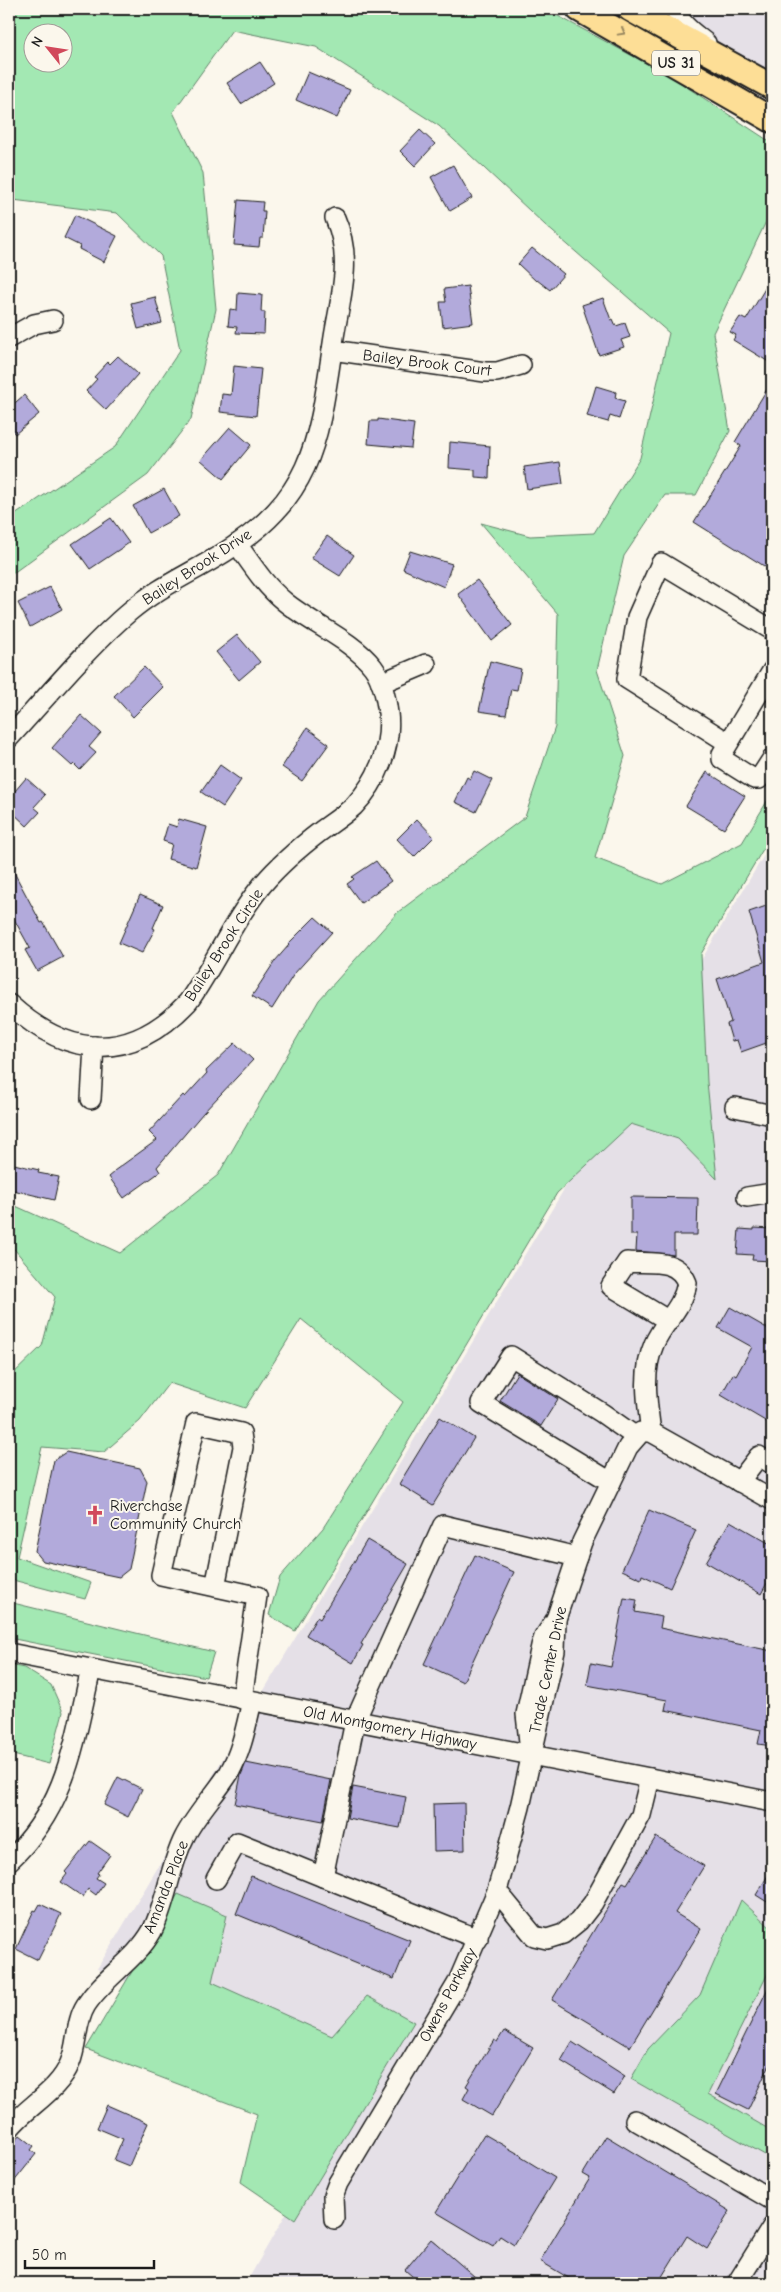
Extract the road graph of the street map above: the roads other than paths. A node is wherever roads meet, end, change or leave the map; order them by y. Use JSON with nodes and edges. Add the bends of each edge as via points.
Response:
{"nodes":[{"id":1,"x":579,"y":9,"type":"edge"},
{"id":2,"x":630,"y":9,"type":"edge"},
{"id":3,"x":676,"y":9,"type":"edge"},
{"id":4,"x":738,"y":68,"type":"junction"},
{"id":5,"x":772,"y":87,"type":"edge"},
{"id":6,"x":772,"y":120,"type":"edge"},
{"id":7,"x":334,"y":218,"type":"dead end"},
{"id":8,"x":53,"y":320,"type":"dead end"},
{"id":9,"x":9,"y":338,"type":"edge"},
{"id":10,"x":332,"y":350,"type":"junction"},
{"id":11,"x":521,"y":365,"type":"dead end"},
{"id":12,"x":237,"y":544,"type":"junction"},
{"id":13,"x":772,"y":630,"type":"edge"},
{"id":14,"x":426,"y":664,"type":"dead end"},
{"id":15,"x":772,"y":671,"type":"edge"},
{"id":16,"x":381,"y":683,"type":"junction"},
{"id":17,"x":9,"y":738,"type":"edge"},
{"id":18,"x":727,"y":742,"type":"junction"},
{"id":19,"x":772,"y":759,"type":"edge"},
{"id":20,"x":9,"y":1004,"type":"edge"},
{"id":21,"x":94,"y":1046,"type":"junction"},
{"id":22,"x":92,"y":1099,"type":"dead end"},
{"id":23,"x":735,"y":1107,"type":"dead end"},
{"id":24,"x":772,"y":1115,"type":"edge"},
{"id":25,"x":772,"y":1193,"type":"edge"},
{"id":26,"x":747,"y":1197,"type":"dead end"},
{"id":27,"x":669,"y":1321,"type":"dead end"},
{"id":28,"x":643,"y":1435,"type":"junction"},
{"id":29,"x":772,"y":1464,"type":"edge"},
{"id":30,"x":611,"y":1482,"type":"junction"},
{"id":31,"x":739,"y":1482,"type":"junction"},
{"id":32,"x":772,"y":1500,"type":"edge"},
{"id":33,"x":578,"y":1557,"type":"junction"},
{"id":34,"x":215,"y":1587,"type":"junction"},
{"id":35,"x":9,"y":1653,"type":"edge"},
{"id":36,"x":91,"y":1669,"type":"junction"},
{"id":37,"x":247,"y":1700,"type":"junction"},
{"id":38,"x":355,"y":1721,"type":"junction"},
{"id":39,"x":530,"y":1756,"type":"junction"},
{"id":40,"x":650,"y":1778,"type":"junction"},
{"id":41,"x":772,"y":1802,"type":"edge"},
{"id":42,"x":9,"y":1861,"type":"edge"},
{"id":43,"x":323,"y":1877,"type":"junction"},
{"id":44,"x":216,"y":1879,"type":"dead end"},
{"id":45,"x":497,"y":1891,"type":"junction"},
{"id":46,"x":478,"y":1938,"type":"junction"},
{"id":47,"x":634,"y":2120,"type":"dead end"},
{"id":48,"x":9,"y":2129,"type":"edge"},
{"id":49,"x":772,"y":2200,"type":"edge"},
{"id":50,"x":334,"y":2219,"type":"dead end"},
{"id":51,"x":772,"y":2229,"type":"edge"},
{"id":52,"x":737,"y":2283,"type":"edge"}],
"edges":[{"from":1,"to":6,"type":"main road","number":"US 31","one_way":true},
{"from":2,"to":4,"type":"main road","number":"US 31"},
{"from":3,"to":4,"type":"street","via":[[689,29]]},
{"from":4,"to":5,"type":"main road","number":"US 31"},
{"from":7,"to":10,"type":"street","name":"Bailey Brook Drive","via":[[343,237],[345,266]]},
{"from":8,"to":9,"type":"street","via":[[34,324]]},
{"from":10,"to":11,"type":"street","name":"Bailey Brook Court","via":[[485,372]]},
{"from":10,"to":12,"type":"street","name":"Bailey Brook Drive","via":[[319,431],[304,472],[281,504]]},
{"from":12,"to":16,"type":"street","name":"Bailey Brook Circle","via":[[272,590],[365,658]]},
{"from":12,"to":17,"type":"street","name":"Bailey Brook Drive","via":[[160,589],[128,613]]},
{"from":13,"to":18,"type":"street","via":[[661,563],[637,617],[627,679]]},
{"from":14,"to":16,"type":"street"},
{"from":15,"to":18,"type":"street"},
{"from":16,"to":21,"type":"street","name":"Bailey Brook Circle","via":[[389,730],[381,764],[367,790],[353,806],[280,864],[262,885],[196,992],[179,1012],[135,1042]]},
{"from":18,"to":19,"type":"street","via":[[722,759],[754,779],[759,779]]},
{"from":20,"to":21,"type":"street","name":"Bailey Brook Circle","via":[[39,1029],[70,1042]]},
{"from":21,"to":22,"type":"street"},
{"from":23,"to":24,"type":"street"},
{"from":25,"to":26,"type":"street"},
{"from":27,"to":28,"type":"street","via":[[654,1343],[648,1365]]},
{"from":28,"to":30,"type":"street","name":"Trade Center Drive","via":[[628,1447]]},
{"from":28,"to":30,"type":"street","via":[[511,1356],[481,1402]]},
{"from":28,"to":31,"type":"street","via":[[660,1435]]},
{"from":29,"to":31,"type":"street","via":[[759,1456]]},
{"from":30,"to":33,"type":"street","name":"Trade Center Drive"},
{"from":31,"to":32,"type":"street"},
{"from":33,"to":38,"type":"street","via":[[443,1525]]},
{"from":33,"to":39,"type":"street","name":"Trade Center Drive","via":[[556,1619],[541,1646],[526,1714]]},
{"from":34,"to":34,"type":"street","via":[[162,1575],[196,1423],[241,1433],[243,1447]]},
{"from":34,"to":37,"type":"street","name":"Amanda Place","via":[[257,1596]]},
{"from":35,"to":36,"type":"street","name":"Old Montgomery Highway"},
{"from":36,"to":37,"type":"street","name":"Old Montgomery Highway"},
{"from":36,"to":42,"type":"street","via":[[68,1770],[53,1804],[27,1842]]},
{"from":37,"to":38,"type":"street","name":"Old Montgomery Highway"},
{"from":37,"to":48,"type":"street","name":"Amanda Place","via":[[239,1751],[184,1838],[169,1876],[162,1909],[151,1932],[135,1955],[86,2005],[70,2063],[61,2079]]},
{"from":38,"to":39,"type":"street","name":"Old Montgomery Highway"},
{"from":38,"to":43,"type":"street"},
{"from":39,"to":40,"type":"street","name":"Old Montgomery Highway"},
{"from":39,"to":45,"type":"street","name":"Owens Parkway"},
{"from":40,"to":41,"type":"street","name":"Old Montgomery Highway"},
{"from":40,"to":45,"type":"street","via":[[641,1815],[594,1903],[563,1934],[547,1939],[534,1936]]},
{"from":43,"to":44,"type":"street","via":[[237,1842]]},
{"from":43,"to":46,"type":"street"},
{"from":45,"to":46,"type":"street","name":"Owens Parkway"},
{"from":46,"to":50,"type":"street","name":"Owens Parkway","via":[[457,1984],[338,2183],[333,2196]]},
{"from":47,"to":49,"type":"street"},
{"from":51,"to":52,"type":"street"}]}
